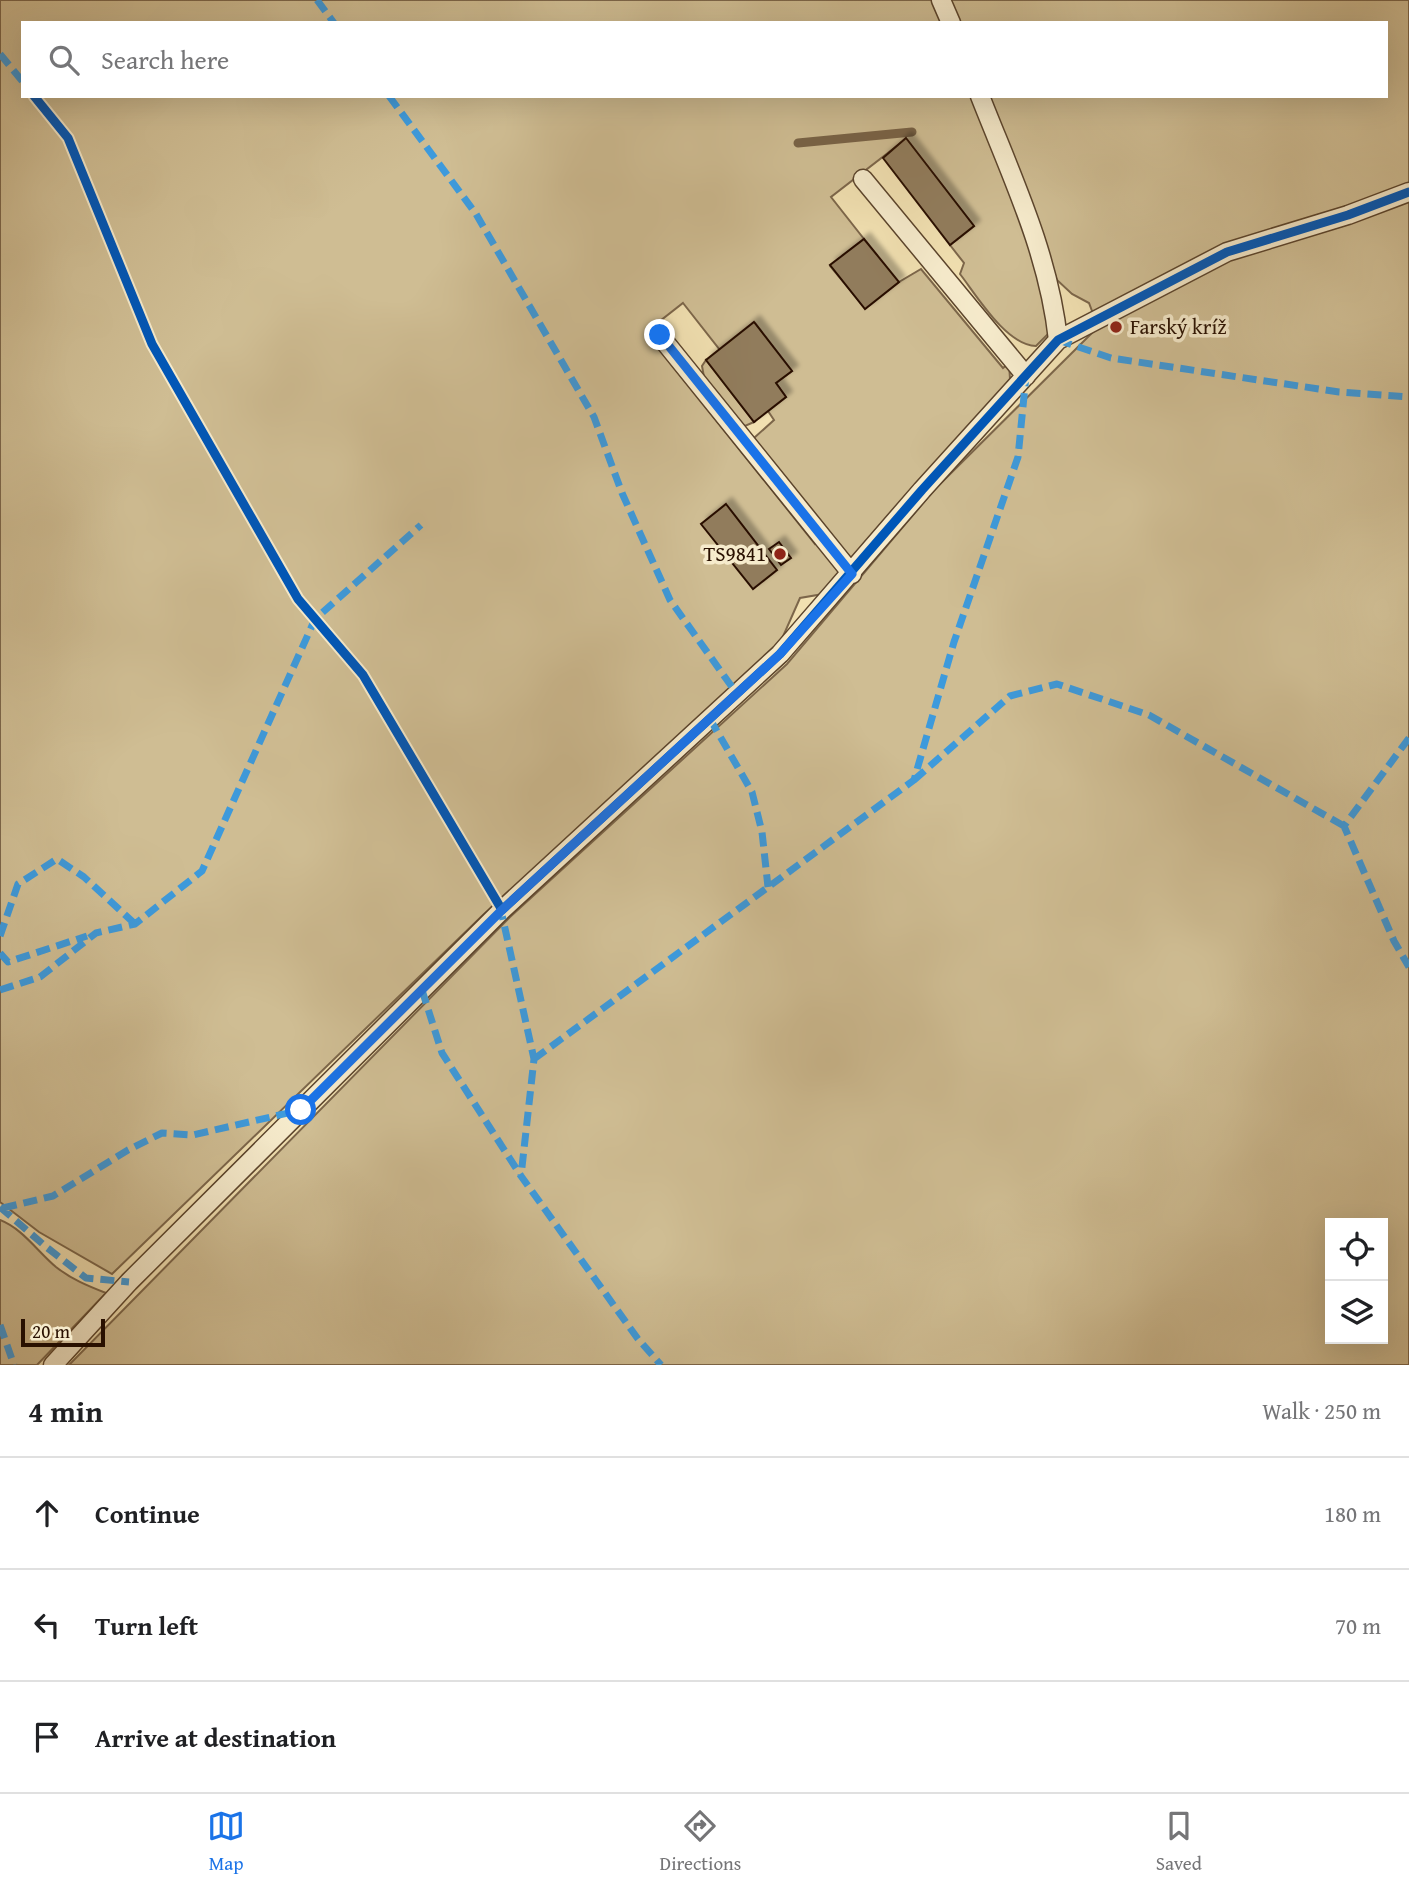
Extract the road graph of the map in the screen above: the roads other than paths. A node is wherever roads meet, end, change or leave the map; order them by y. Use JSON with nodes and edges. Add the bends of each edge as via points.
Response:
{"nodes":[{"id":1,"x":942,"y":0,"type":"edge"},
{"id":2,"x":950,"y":21,"type":"edge"},
{"id":3,"x":981,"y":98,"type":"edge"},
{"id":4,"x":863,"y":179,"type":"dead end"},
{"id":5,"x":1409,"y":192,"type":"edge"},
{"id":6,"x":660,"y":335,"type":"dead end"},
{"id":7,"x":1058,"y":340,"type":"junction"},
{"id":8,"x":1026,"y":376,"type":"junction"},
{"id":9,"x":852,"y":574,"type":"junction"},
{"id":10,"x":53,"y":1365,"type":"edge"}],
"edges":[{"from":1,"to":2,"type":"lane"},
{"from":3,"to":7,"type":"lane","via":[[1045,268]]},
{"from":4,"to":8,"type":"lane"},
{"from":5,"to":7,"type":"lane","via":[[1227,252]]},
{"from":6,"to":9,"type":"lane"},
{"from":7,"to":8,"type":"lane"},
{"from":8,"to":9,"type":"lane"},
{"from":9,"to":10,"type":"lane","via":[[780,654],[502,910],[129,1282]]}]}
